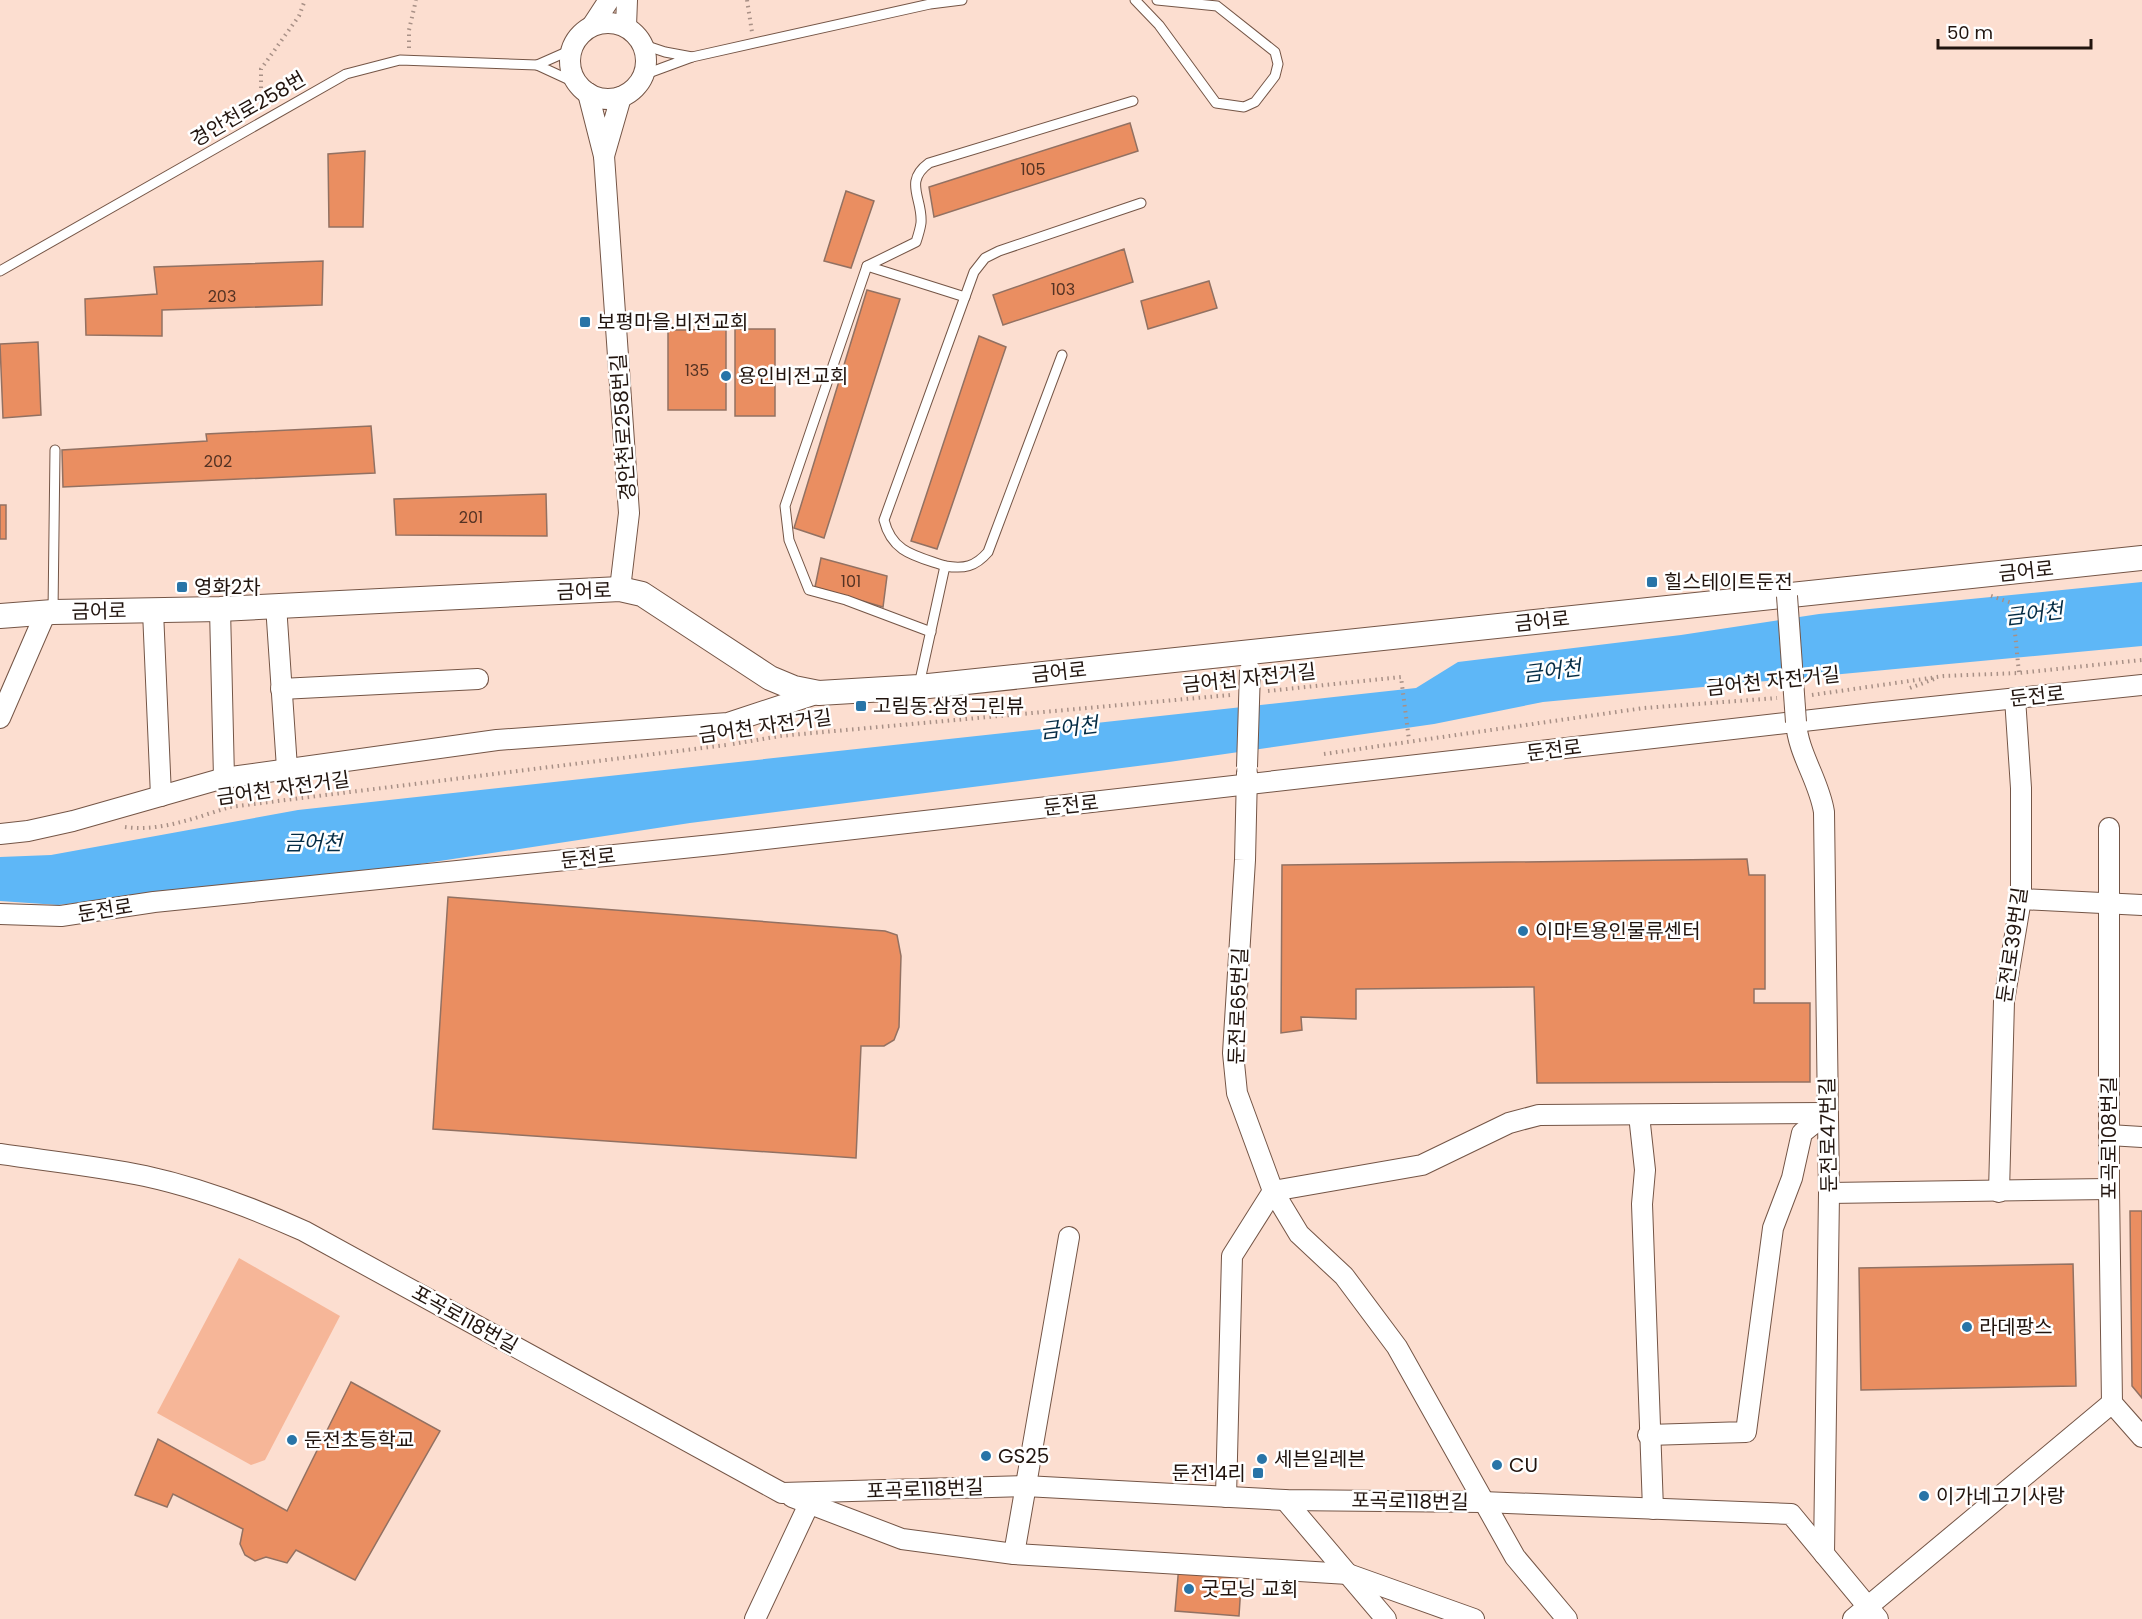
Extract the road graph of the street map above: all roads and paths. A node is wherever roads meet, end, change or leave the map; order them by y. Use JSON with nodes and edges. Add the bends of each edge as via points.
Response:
{"nodes":[{"id":1,"x":305,"y":0,"type":"edge"},
{"id":2,"x":416,"y":0,"type":"edge"},
{"id":3,"x":609,"y":0,"type":"edge"},
{"id":4,"x":627,"y":0,"type":"edge"},
{"id":5,"x":747,"y":0,"type":"edge"},
{"id":6,"x":962,"y":0,"type":"edge"},
{"id":7,"x":1135,"y":0,"type":"edge"},
{"id":8,"x":1157,"y":0,"type":"edge"},
{"id":9,"x":592,"y":26,"type":"junction"},
{"id":10,"x":626,"y":26,"type":"junction"},
{"id":11,"x":754,"y":44,"type":"junction"},
{"id":12,"x":644,"y":45,"type":"junction"},
{"id":13,"x":571,"y":50,"type":"junction"},
{"id":14,"x":692,"y":57,"type":"junction"},
{"id":15,"x":411,"y":60,"type":"junction"},
{"id":16,"x":537,"y":65,"type":"junction"},
{"id":17,"x":644,"y":75,"type":"junction"},
{"id":18,"x":582,"y":88,"type":"junction"},
{"id":19,"x":621,"y":97,"type":"junction"},
{"id":20,"x":1133,"y":100,"type":"dead end"},
{"id":21,"x":261,"y":122,"type":"junction"},
{"id":22,"x":604,"y":156,"type":"junction"},
{"id":23,"x":1141,"y":203,"type":"dead end"},
{"id":24,"x":867,"y":266,"type":"junction"},
{"id":25,"x":0,"y":271,"type":"edge"},
{"id":26,"x":965,"y":297,"type":"junction"},
{"id":27,"x":1062,"y":355,"type":"dead end"},
{"id":28,"x":55,"y":450,"type":"dead end"},
{"id":29,"x":2142,"y":558,"type":"edge"},
{"id":30,"x":945,"y":566,"type":"junction"},
{"id":31,"x":620,"y":589,"type":"junction"},
{"id":32,"x":1980,"y":593,"type":"dead end"},
{"id":33,"x":1788,"y":596,"type":"junction"},
{"id":34,"x":276,"y":605,"type":"junction"},
{"id":35,"x":220,"y":609,"type":"junction"},
{"id":36,"x":153,"y":610,"type":"junction"},
{"id":37,"x":49,"y":612,"type":"junction"},
{"id":38,"x":0,"y":616,"type":"edge"},
{"id":39,"x":930,"y":632,"type":"junction"},
{"id":40,"x":1250,"y":660,"type":"junction"},
{"id":41,"x":2142,"y":660,"type":"edge"},
{"id":42,"x":2019,"y":673,"type":"junction"},
{"id":43,"x":478,"y":679,"type":"dead end"},
{"id":44,"x":2142,"y":685,"type":"edge"},
{"id":45,"x":919,"y":687,"type":"junction"},
{"id":46,"x":281,"y":689,"type":"junction"},
{"id":47,"x":1260,"y":692,"type":"dead end"},
{"id":48,"x":819,"y":693,"type":"junction"},
{"id":49,"x":1236,"y":694,"type":"dead end"},
{"id":50,"x":1809,"y":695,"type":"dead end"},
{"id":51,"x":1788,"y":697,"type":"dead end"},
{"id":52,"x":2015,"y":698,"type":"junction"},
{"id":53,"x":0,"y":718,"type":"edge"},
{"id":54,"x":1796,"y":722,"type":"junction"},
{"id":55,"x":1409,"y":740,"type":"junction"},
{"id":56,"x":287,"y":768,"type":"junction"},
{"id":57,"x":1247,"y":776,"type":"junction"},
{"id":58,"x":224,"y":778,"type":"junction"},
{"id":59,"x":1301,"y":778,"type":"junction"},
{"id":60,"x":161,"y":796,"type":"junction"},
{"id":61,"x":117,"y":826,"type":"dead end"},
{"id":62,"x":2109,"y":828,"type":"dead end"},
{"id":63,"x":0,"y":834,"type":"edge"},
{"id":64,"x":2021,"y":899,"type":"junction"},
{"id":65,"x":2109,"y":905,"type":"junction"},
{"id":66,"x":2142,"y":905,"type":"edge"},
{"id":67,"x":0,"y":914,"type":"edge"},
{"id":68,"x":1827,"y":1113,"type":"junction"},
{"id":69,"x":1639,"y":1115,"type":"junction"},
{"id":70,"x":2109,"y":1135,"type":"junction"},
{"id":71,"x":2142,"y":1137,"type":"edge"},
{"id":72,"x":0,"y":1154,"type":"edge"},
{"id":73,"x":2109,"y":1189,"type":"junction"},
{"id":74,"x":1272,"y":1191,"type":"junction"},
{"id":75,"x":1999,"y":1192,"type":"junction"},
{"id":76,"x":1829,"y":1193,"type":"junction"},
{"id":77,"x":1068,"y":1237,"type":"dead end"},
{"id":78,"x":2112,"y":1403,"type":"junction"},
{"id":79,"x":1648,"y":1435,"type":"junction"},
{"id":80,"x":2142,"y":1437,"type":"edge"},
{"id":81,"x":1025,"y":1486,"type":"junction"},
{"id":82,"x":782,"y":1493,"type":"junction"},
{"id":83,"x":1226,"y":1497,"type":"junction"},
{"id":84,"x":1285,"y":1500,"type":"junction"},
{"id":85,"x":1482,"y":1502,"type":"junction"},
{"id":86,"x":809,"y":1504,"type":"junction"},
{"id":87,"x":1653,"y":1509,"type":"junction"},
{"id":88,"x":1014,"y":1554,"type":"junction"},
{"id":89,"x":1824,"y":1554,"type":"junction"},
{"id":90,"x":1348,"y":1574,"type":"junction"},
{"id":91,"x":1866,"y":1615,"type":"edge"},
{"id":92,"x":754,"y":1619,"type":"edge"},
{"id":93,"x":1386,"y":1619,"type":"edge"},
{"id":94,"x":1474,"y":1619,"type":"edge"},
{"id":95,"x":1567,"y":1619,"type":"edge"}],
"edges":[{"from":1,"to":21,"type":"path","via":[[299,16],[261,69]]},
{"from":2,"to":15,"type":"path","via":[[409,30]]},
{"from":3,"to":9,"type":"street"},
{"from":4,"to":10,"type":"street"},
{"from":5,"to":11,"type":"path"},
{"from":6,"to":11,"type":"lane"},
{"from":7,"to":8,"type":"lane","via":[[1159,25],[1216,103],[1244,107],[1255,102],[1275,76],[1275,52],[1217,6]]},
{"from":9,"to":10,"type":"street","via":[[614,22]]},
{"from":9,"to":13,"type":"street","via":[[579,36]]},
{"from":10,"to":12,"type":"street"},
{"from":11,"to":14,"type":"lane"},
{"from":12,"to":14,"type":"lane"},
{"from":12,"to":17,"type":"street"},
{"from":13,"to":16,"type":"lane"},
{"from":13,"to":18,"type":"street","via":[[571,71]]},
{"from":14,"to":17,"type":"lane"},
{"from":15,"to":16,"type":"lane","name":"경안천로258번"},
{"from":15,"to":21,"type":"lane","name":"경안천로258번","via":[[346,74]]},
{"from":16,"to":18,"type":"lane"},
{"from":17,"to":19,"type":"street","via":[[632,91]]},
{"from":18,"to":19,"type":"street","via":[[609,99]]},
{"from":18,"to":22,"type":"street"},
{"from":19,"to":22,"type":"street"},
{"from":20,"to":24,"type":"lane","via":[[929,163],[918,171],[915,183],[921,222],[916,242]]},
{"from":21,"to":25,"type":"lane","name":"경안천로258번"},
{"from":22,"to":31,"type":"street","name":"경안천로258번길","via":[[629,513]]},
{"from":23,"to":26,"type":"lane","via":[[999,250],[985,258],[974,272]]},
{"from":24,"to":26,"type":"lane"},
{"from":24,"to":39,"type":"lane","via":[[785,506],[789,540],[809,590]]},
{"from":26,"to":30,"type":"lane","via":[[884,520],[888,537],[898,547]]},
{"from":27,"to":30,"type":"lane","via":[[988,552],[977,565]]},
{"from":28,"to":37,"type":"lane"},
{"from":29,"to":33,"type":"street","name":"금어로"},
{"from":30,"to":39,"type":"lane"},
{"from":31,"to":34,"type":"street","name":"금어로"},
{"from":31,"to":48,"type":"street","name":"금어로","via":[[642,594],[770,678]]},
{"from":32,"to":42,"type":"path","via":[[2012,603]]},
{"from":33,"to":40,"type":"street","name":"금어로"},
{"from":33,"to":54,"type":"street","name":"둔전로47번길","bridge":true},
{"from":34,"to":35,"type":"street","name":"금어로"},
{"from":34,"to":46,"type":"street"},
{"from":35,"to":36,"type":"street","name":"금어로"},
{"from":35,"to":58,"type":"street"},
{"from":36,"to":37,"type":"street","name":"금어로"},
{"from":36,"to":60,"type":"street"},
{"from":37,"to":38,"type":"street","name":"금어로"},
{"from":37,"to":53,"type":"street"},
{"from":39,"to":45,"type":"lane"},
{"from":40,"to":45,"type":"street","name":"금어로"},
{"from":40,"to":57,"type":"street","name":"둔전로65번길","bridge":true},
{"from":41,"to":42,"type":"path","name":"금어천 자전거길"},
{"from":42,"to":50,"type":"path","name":"금어천 자전거길","via":[[1944,676]]},
{"from":43,"to":46,"type":"street"},
{"from":44,"to":52,"type":"street","name":"둔전로"},
{"from":45,"to":48,"type":"street","name":"금어로"},
{"from":46,"to":56,"type":"street"},
{"from":47,"to":55,"type":"path","name":"금어천 자전거길","via":[[1401,677]]},
{"from":48,"to":56,"type":"street","via":[[728,723],[497,740]]},
{"from":49,"to":61,"type":"path","name":"금어천 자전거길","via":[[780,736],[681,752],[230,807],[138,829]]},
{"from":51,"to":55,"type":"path","name":"금어천 자전거길","via":[[1644,708]]},
{"from":52,"to":54,"type":"street","name":"둔전로"},
{"from":52,"to":64,"type":"street","name":"둔전로39번길","via":[[2021,788]]},
{"from":54,"to":59,"type":"street","name":"둔전로"},
{"from":54,"to":68,"type":"street","name":"둔전로47번길","via":[[1797,742],[1821,793],[1824,812]]},
{"from":55,"to":59,"type":"path","name":"금어천 자전거길","via":[[1313,757]]},
{"from":56,"to":58,"type":"street"},
{"from":57,"to":59,"type":"street","name":"둔전로"},
{"from":57,"to":67,"type":"street","name":"둔전로","via":[[710,846],[154,902],[94,913]]},
{"from":57,"to":74,"type":"street","name":"둔전로65번길","via":[[1233,1053],[1237,1093]]},
{"from":58,"to":60,"type":"street"},
{"from":60,"to":63,"type":"street","via":[[73,821]]},
{"from":62,"to":65,"type":"street","name":"포곡로108번길"},
{"from":64,"to":65,"type":"street"},
{"from":64,"to":75,"type":"street","name":"둔전로39번길","via":[[2004,1001]]},
{"from":65,"to":66,"type":"street"},
{"from":65,"to":70,"type":"street","name":"포곡로108번길"},
{"from":68,"to":69,"type":"street"},
{"from":68,"to":76,"type":"street","name":"둔전로47번길"},
{"from":68,"to":79,"type":"street","via":[[1802,1133],[1792,1178],[1773,1228],[1746,1432]]},
{"from":69,"to":74,"type":"street","via":[[1539,1115],[1509,1123],[1422,1165]]},
{"from":69,"to":79,"type":"street","via":[[1646,1170],[1642,1204]]},
{"from":70,"to":71,"type":"street"},
{"from":70,"to":73,"type":"street","name":"포곡로108번길"},
{"from":72,"to":82,"type":"street","name":"포곡로118번길","via":[[144,1176],[258,1211],[304,1231]]},
{"from":73,"to":75,"type":"street"},
{"from":73,"to":78,"type":"street","name":"포곡로108번길"},
{"from":74,"to":83,"type":"street","via":[[1232,1256]]},
{"from":74,"to":85,"type":"street","name":"둔전로65번길","via":[[1299,1234],[1344,1276],[1397,1347]]},
{"from":75,"to":76,"type":"street"},
{"from":76,"to":89,"type":"street","name":"둔전로47번길"},
{"from":77,"to":81,"type":"street"},
{"from":78,"to":80,"type":"street"},
{"from":78,"to":91,"type":"street"},
{"from":79,"to":87,"type":"street"},
{"from":81,"to":82,"type":"street","name":"포곡로118번길"},
{"from":81,"to":83,"type":"street","name":"포곡로118번길"},
{"from":81,"to":88,"type":"street"},
{"from":82,"to":86,"type":"street"},
{"from":83,"to":84,"type":"street","name":"포곡로118번길"},
{"from":84,"to":85,"type":"street","name":"포곡로118번길"},
{"from":84,"to":90,"type":"street"},
{"from":85,"to":87,"type":"street","name":"포곡로118번길"},
{"from":85,"to":95,"type":"street","name":"둔전로65번길","via":[[1515,1557]]},
{"from":86,"to":88,"type":"street","via":[[902,1539]]},
{"from":86,"to":92,"type":"street"},
{"from":87,"to":89,"type":"street","name":"포곡로118번길","via":[[1791,1514]]},
{"from":88,"to":90,"type":"street"},
{"from":89,"to":91,"type":"street","name":"포곡로118번길"},
{"from":90,"to":93,"type":"street"},
{"from":90,"to":94,"type":"street"}]}
